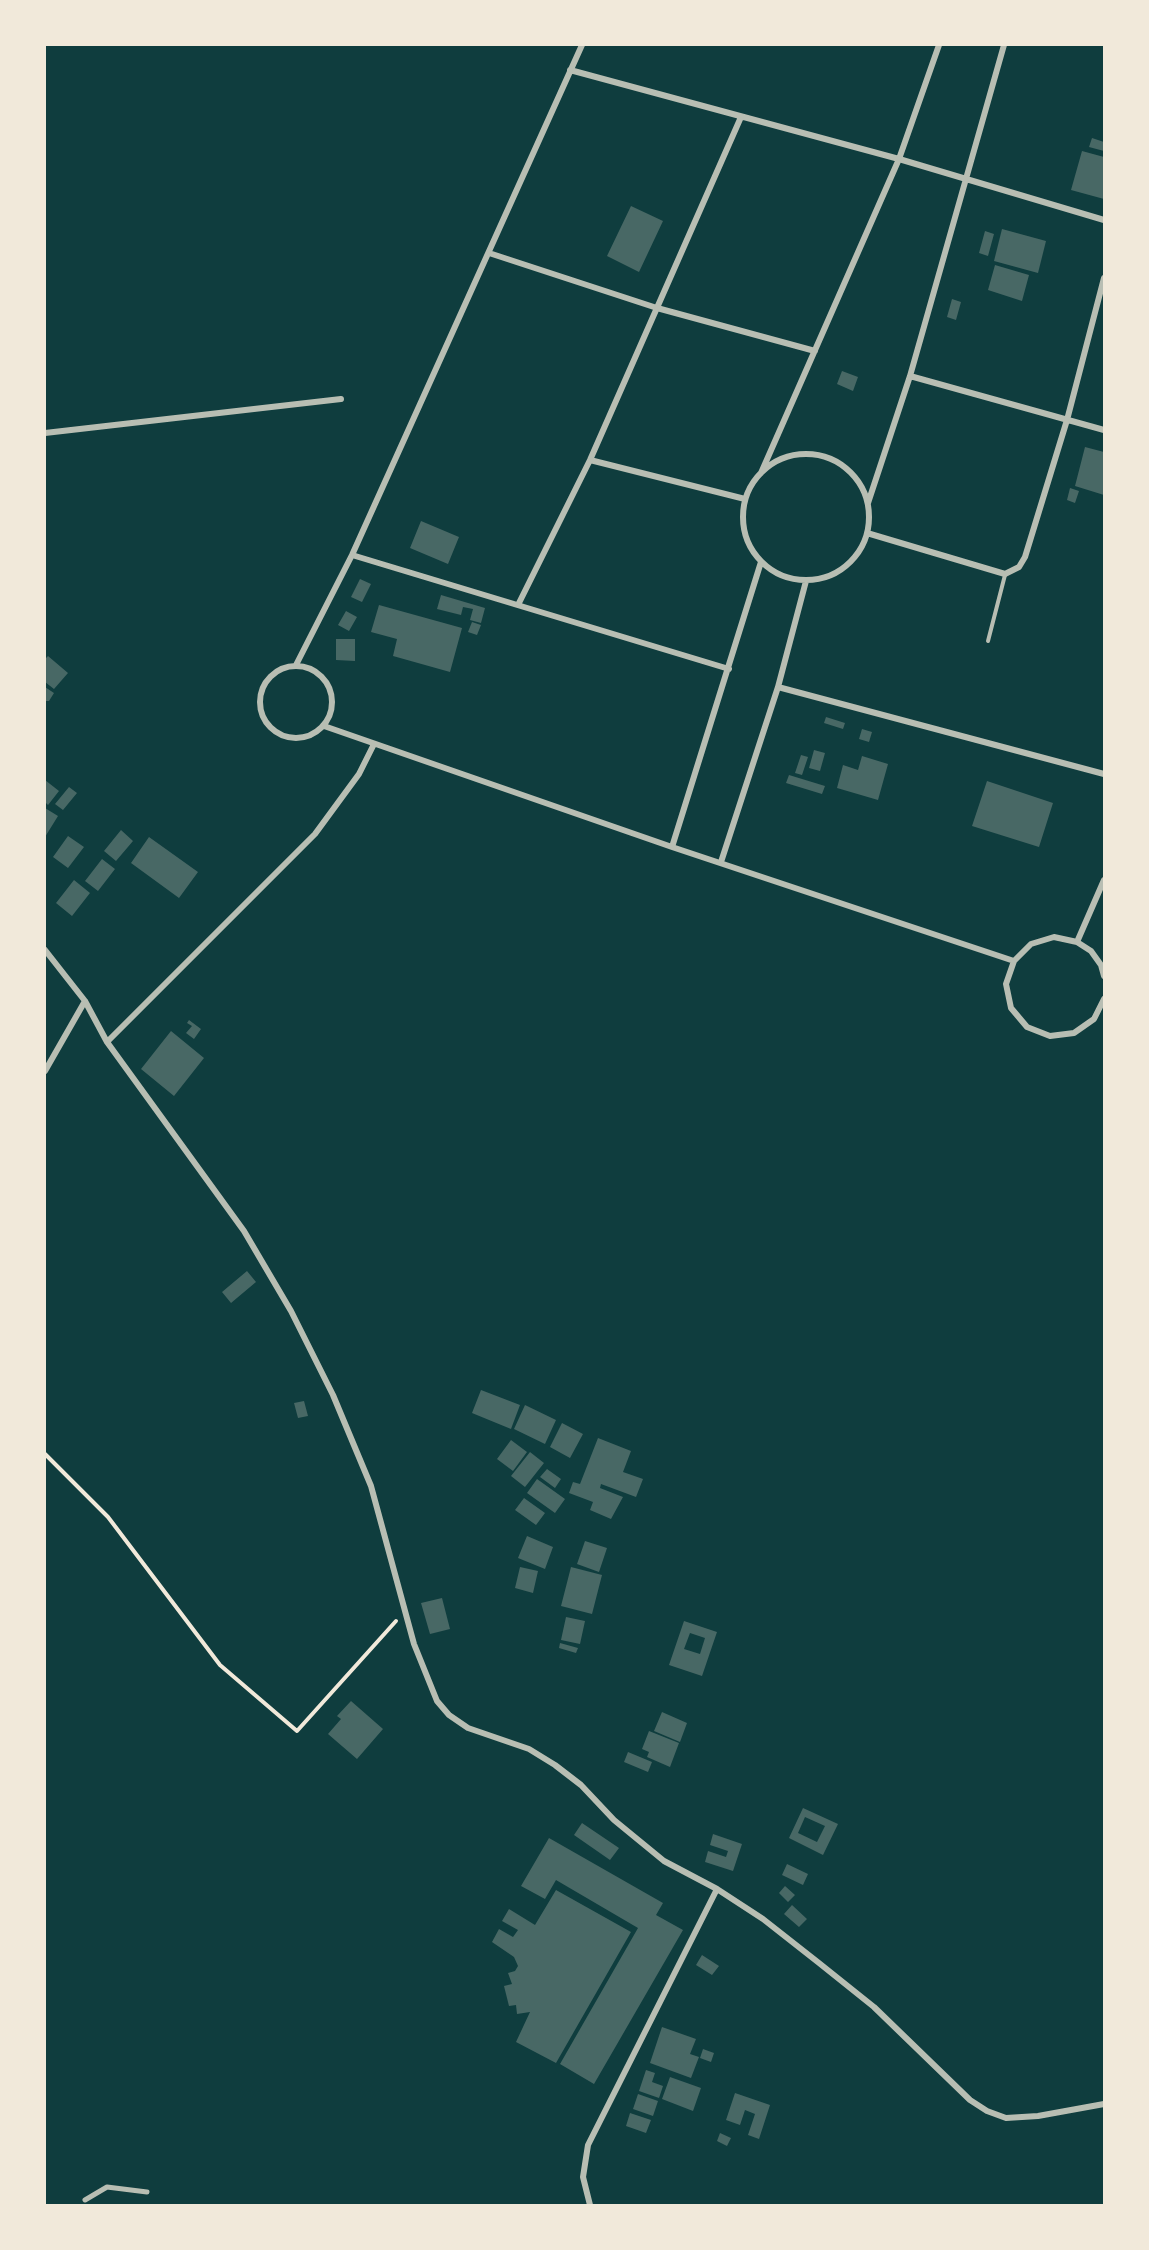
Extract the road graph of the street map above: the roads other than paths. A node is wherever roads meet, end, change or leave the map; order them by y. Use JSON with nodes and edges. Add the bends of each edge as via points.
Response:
{"nodes":[{"id":1,"x":582,"y":45,"type":"edge"},
{"id":2,"x":939,"y":45,"type":"edge"},
{"id":3,"x":1004,"y":45,"type":"edge"},
{"id":4,"x":570,"y":70,"type":"junction"},
{"id":5,"x":741,"y":117,"type":"junction"},
{"id":6,"x":898,"y":159,"type":"junction"},
{"id":7,"x":966,"y":179,"type":"junction"},
{"id":8,"x":1104,"y":220,"type":"edge"},
{"id":9,"x":489,"y":253,"type":"junction"},
{"id":10,"x":1104,"y":278,"type":"edge"},
{"id":11,"x":657,"y":308,"type":"junction"},
{"id":12,"x":815,"y":351,"type":"junction"},
{"id":13,"x":910,"y":376,"type":"junction"},
{"id":14,"x":341,"y":399,"type":"dead end"},
{"id":15,"x":1067,"y":420,"type":"junction"},
{"id":16,"x":1104,"y":430,"type":"edge"},
{"id":17,"x":45,"y":433,"type":"edge"},
{"id":18,"x":590,"y":460,"type":"junction"},
{"id":19,"x":760,"y":473,"type":"junction"},
{"id":20,"x":745,"y":499,"type":"junction"},
{"id":21,"x":868,"y":503,"type":"junction"},
{"id":22,"x":867,"y":533,"type":"junction"},
{"id":23,"x":352,"y":555,"type":"junction"},
{"id":24,"x":761,"y":562,"type":"junction"},
{"id":25,"x":1005,"y":574,"type":"junction"},
{"id":26,"x":806,"y":581,"type":"junction"},
{"id":27,"x":518,"y":605,"type":"junction"},
{"id":28,"x":988,"y":641,"type":"dead end"},
{"id":29,"x":296,"y":665,"type":"junction"},
{"id":30,"x":729,"y":669,"type":"junction"},
{"id":31,"x":778,"y":687,"type":"junction"},
{"id":32,"x":324,"y":726,"type":"junction"},
{"id":33,"x":374,"y":744,"type":"junction"},
{"id":34,"x":1104,"y":774,"type":"edge"},
{"id":35,"x":672,"y":848,"type":"junction"},
{"id":36,"x":721,"y":862,"type":"junction"},
{"id":37,"x":1104,"y":880,"type":"edge"},
{"id":38,"x":1077,"y":942,"type":"junction"},
{"id":39,"x":45,"y":950,"type":"edge"},
{"id":40,"x":1014,"y":961,"type":"junction"},
{"id":41,"x":1104,"y":976,"type":"edge"},
{"id":42,"x":1104,"y":999,"type":"edge"},
{"id":43,"x":85,"y":1001,"type":"junction"},
{"id":44,"x":107,"y":1042,"type":"junction"},
{"id":45,"x":45,"y":1071,"type":"edge"},
{"id":46,"x":717,"y":1889,"type":"junction"},
{"id":47,"x":1104,"y":2104,"type":"edge"},
{"id":48,"x":147,"y":2192,"type":"dead end"},
{"id":49,"x":85,"y":2200,"type":"dead end"},
{"id":50,"x":590,"y":2205,"type":"edge"}],
"edges":[{"from":1,"to":4,"type":"street"},
{"from":2,"to":6,"type":"street"},
{"from":3,"to":7,"type":"street"},
{"from":4,"to":5,"type":"street"},
{"from":4,"to":9,"type":"street"},
{"from":5,"to":6,"type":"street"},
{"from":5,"to":11,"type":"street"},
{"from":6,"to":7,"type":"street"},
{"from":6,"to":12,"type":"street"},
{"from":7,"to":8,"type":"street"},
{"from":7,"to":13,"type":"street"},
{"from":9,"to":11,"type":"street"},
{"from":9,"to":23,"type":"street"},
{"from":10,"to":15,"type":"street"},
{"from":11,"to":12,"type":"street"},
{"from":11,"to":18,"type":"street"},
{"from":12,"to":19,"type":"street"},
{"from":13,"to":15,"type":"street"},
{"from":13,"to":21,"type":"street"},
{"from":14,"to":17,"type":"street"},
{"from":15,"to":16,"type":"street"},
{"from":15,"to":25,"type":"street","via":[[1025,557],[1019,567]]},
{"from":18,"to":20,"type":"street"},
{"from":18,"to":27,"type":"street"},
{"from":19,"to":20,"type":"street"},
{"from":19,"to":21,"type":"street","via":[[779,460],[801,454],[823,457],[843,466],[859,483]]},
{"from":20,"to":24,"type":"street","via":[[742,521],[748,543]]},
{"from":21,"to":22,"type":"street"},
{"from":22,"to":25,"type":"street"},
{"from":22,"to":26,"type":"street","via":[[859,552],[845,567]]},
{"from":23,"to":27,"type":"street"},
{"from":23,"to":29,"type":"street"},
{"from":24,"to":26,"type":"street","via":[[789,578]]},
{"from":24,"to":30,"type":"street"},
{"from":25,"to":28,"type":"lane"},
{"from":26,"to":31,"type":"street"},
{"from":27,"to":30,"type":"street"},
{"from":29,"to":32,"type":"street","via":[[312,669],[325,679],[332,695],[331,711]]},
{"from":29,"to":32,"type":"street","via":[[278,669],[265,682],[259,699],[262,717],[274,731],[291,738],[309,736]]},
{"from":30,"to":35,"type":"street"},
{"from":31,"to":34,"type":"street"},
{"from":31,"to":36,"type":"street"},
{"from":32,"to":33,"type":"street"},
{"from":33,"to":35,"type":"street"},
{"from":33,"to":44,"type":"street","via":[[359,774],[315,834]]},
{"from":35,"to":36,"type":"street"},
{"from":36,"to":40,"type":"street"},
{"from":37,"to":38,"type":"street"},
{"from":38,"to":40,"type":"street","via":[[1054,937],[1031,944]]},
{"from":38,"to":41,"type":"street","via":[[1091,951]]},
{"from":39,"to":43,"type":"street"},
{"from":40,"to":42,"type":"street","via":[[1006,984],[1011,1008],[1027,1027],[1050,1036],[1074,1033],[1094,1019]]},
{"from":43,"to":44,"type":"street"},
{"from":43,"to":45,"type":"street"},
{"from":44,"to":46,"type":"street","via":[[243,1231],[291,1311],[333,1395],[371,1486],[404,1612],[437,1701],[468,1728],[529,1749],[555,1765],[664,1861]]},
{"from":46,"to":47,"type":"street","via":[[763,1919],[874,2007],[970,2100],[987,2111],[1006,2118]]},
{"from":46,"to":50,"type":"street","via":[[588,2145],[583,2177]]},
{"from":48,"to":49,"type":"street","via":[[107,2187]]}]}
